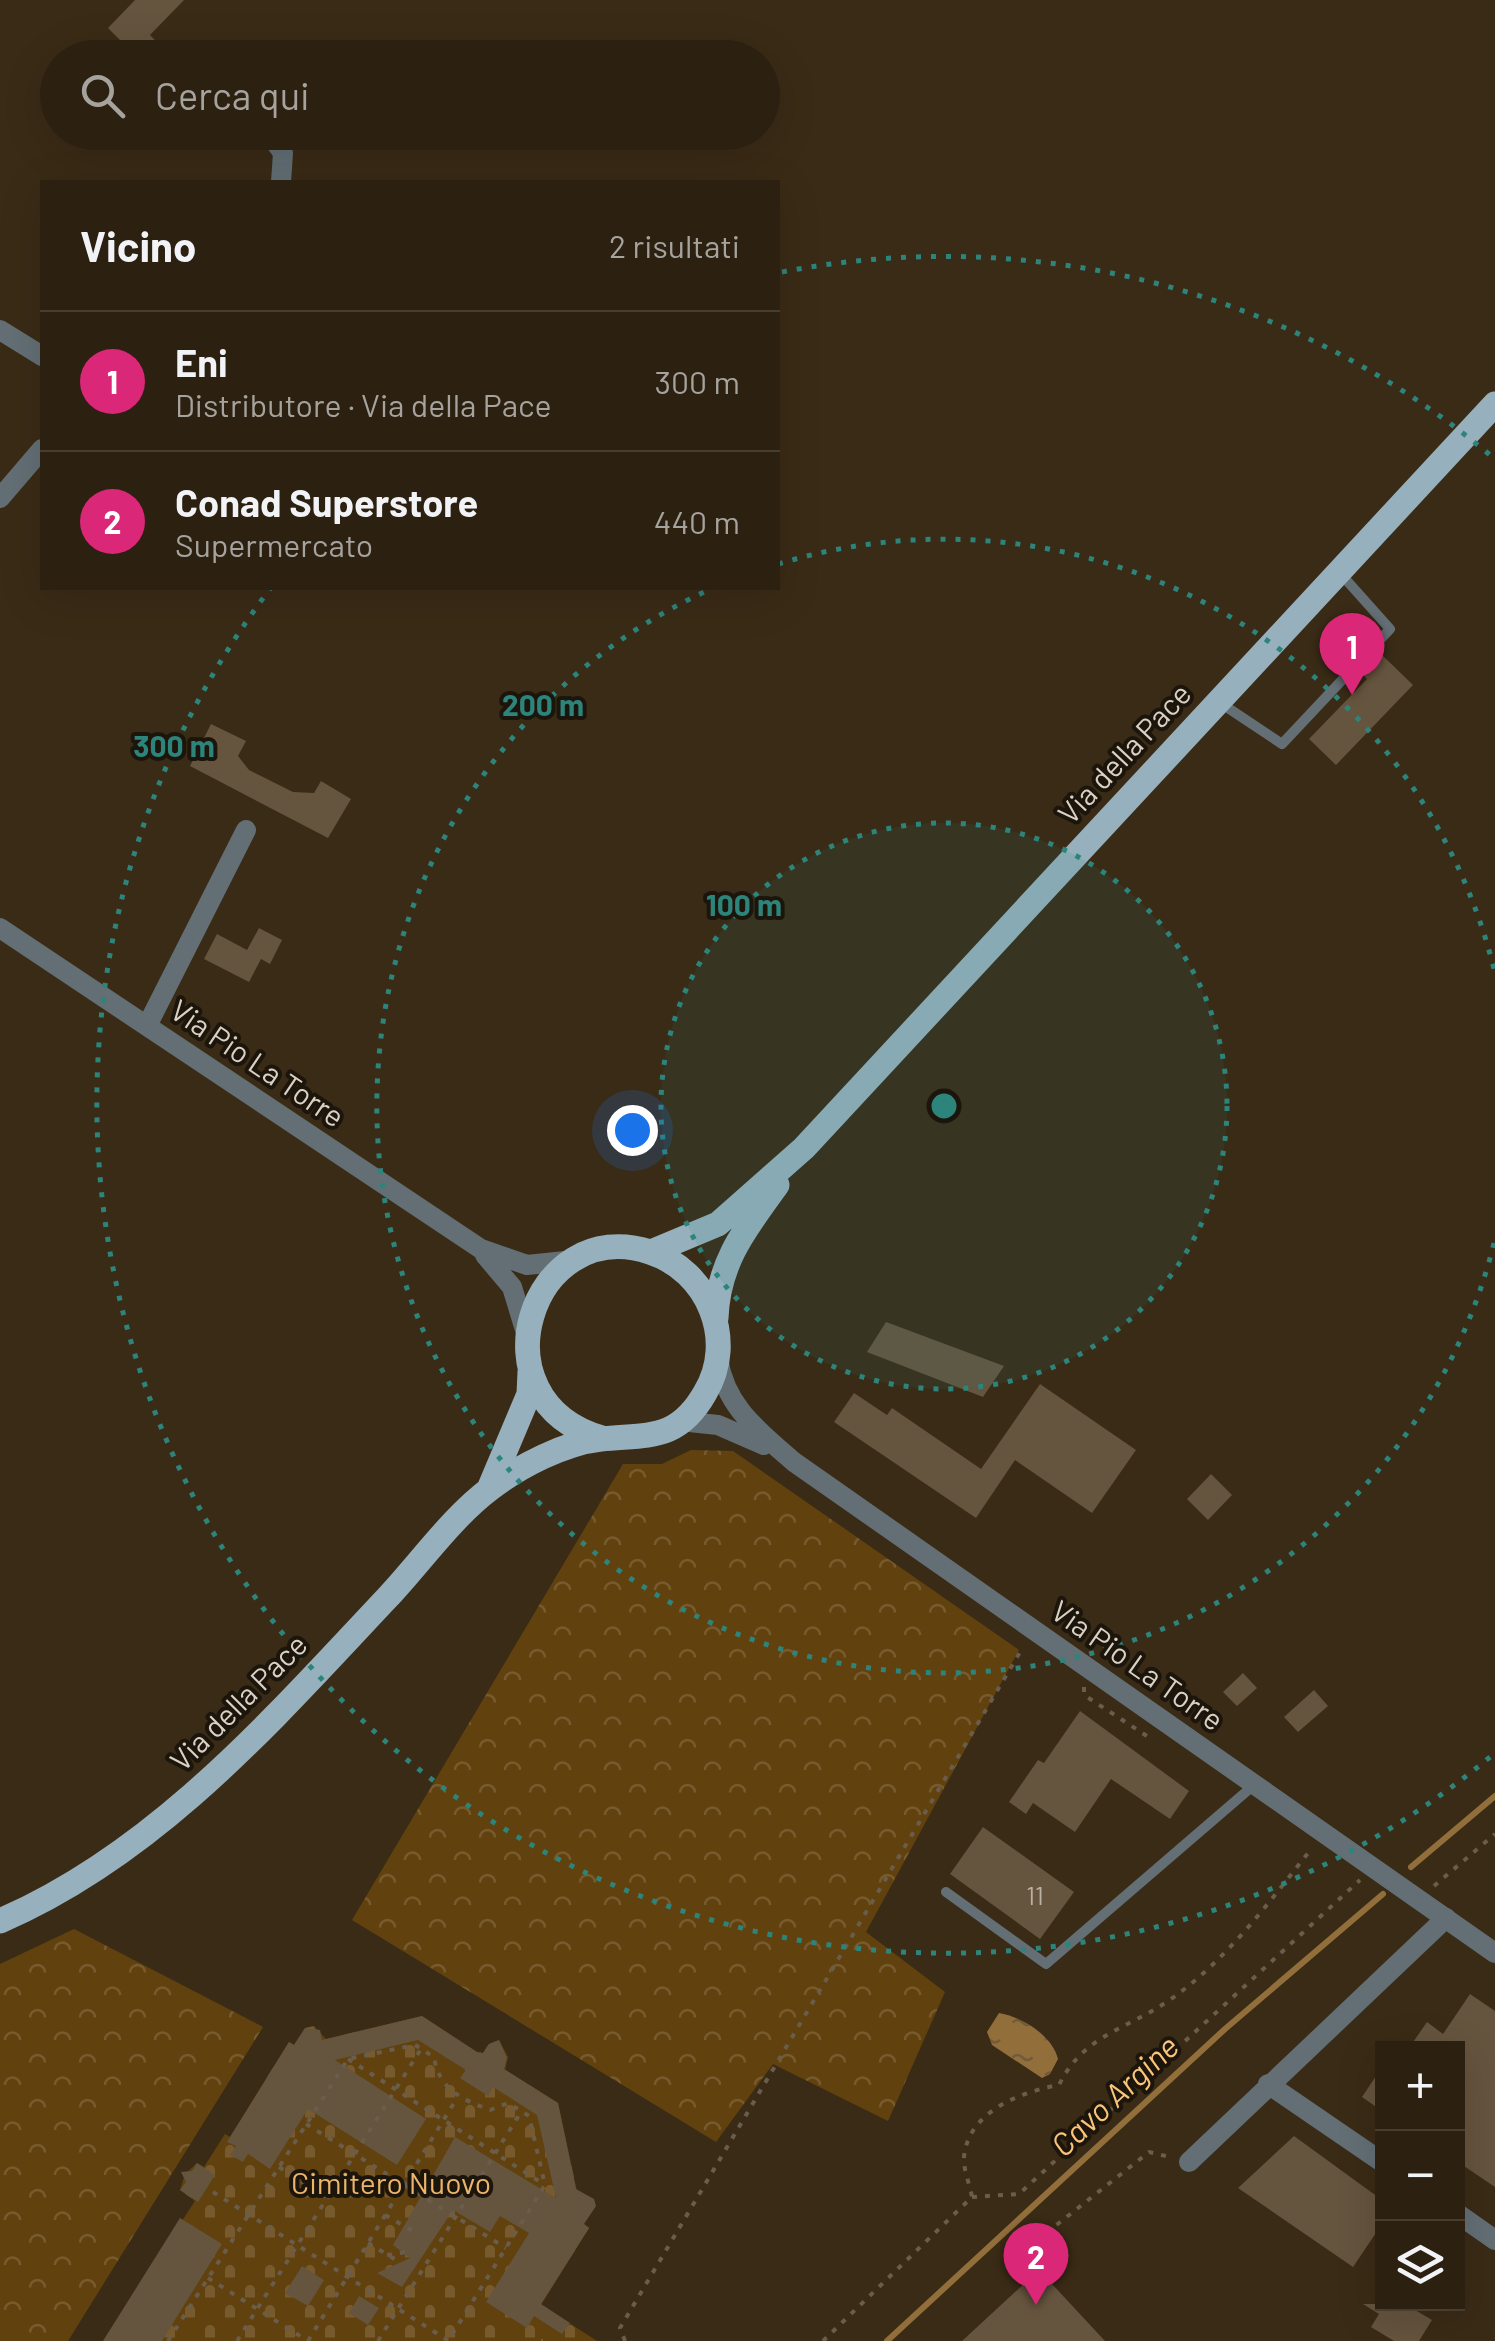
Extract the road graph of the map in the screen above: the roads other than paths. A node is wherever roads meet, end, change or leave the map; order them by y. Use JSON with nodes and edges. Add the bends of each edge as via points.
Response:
{"nodes":[{"id":1,"x":281,"y":150,"type":"edge"},
{"id":2,"x":280,"y":180,"type":"edge"},
{"id":3,"x":0,"y":330,"type":"edge"},
{"id":4,"x":40,"y":355,"type":"edge"},
{"id":5,"x":1495,"y":404,"type":"edge"},
{"id":6,"x":40,"y":451,"type":"edge"},
{"id":7,"x":0,"y":498,"type":"edge"},
{"id":8,"x":1339,"y":572,"type":"junction"},
{"id":9,"x":1218,"y":702,"type":"junction"},
{"id":10,"x":246,"y":830,"type":"dead end"},
{"id":11,"x":0,"y":928,"type":"edge"},
{"id":12,"x":147,"y":1026,"type":"junction"},
{"id":13,"x":804,"y":1148,"type":"junction"},
{"id":14,"x":481,"y":1250,"type":"junction"},
{"id":15,"x":651,"y":1252,"type":"junction"},
{"id":16,"x":578,"y":1259,"type":"junction"},
{"id":17,"x":716,"y":1319,"type":"junction"},
{"id":18,"x":526,"y":1334,"type":"junction"},
{"id":19,"x":718,"y":1357,"type":"junction"},
{"id":20,"x":530,"y":1372,"type":"junction"},
{"id":21,"x":680,"y":1422,"type":"junction"},
{"id":22,"x":602,"y":1438,"type":"junction"},
{"id":23,"x":794,"y":1462,"type":"junction"},
{"id":24,"x":489,"y":1489,"type":"junction"},
{"id":25,"x":1255,"y":1784,"type":"junction"},
{"id":26,"x":946,"y":1892,"type":"dead end"},
{"id":27,"x":1446,"y":1918,"type":"junction"},
{"id":28,"x":0,"y":1921,"type":"edge"},
{"id":29,"x":1495,"y":1954,"type":"edge"},
{"id":30,"x":1268,"y":2084,"type":"junction"},
{"id":31,"x":1375,"y":2157,"type":"edge"},
{"id":32,"x":1189,"y":2162,"type":"road end"},
{"id":33,"x":1465,"y":2219,"type":"edge"},
{"id":34,"x":1495,"y":2240,"type":"edge"}],
"edges":[{"from":1,"to":2,"type":"street"},
{"from":3,"to":4,"type":"street"},
{"from":5,"to":8,"type":"main road","name":"Via della Pace"},
{"from":6,"to":7,"type":"street"},
{"from":8,"to":9,"type":"main road","name":"Via della Pace"},
{"from":8,"to":9,"type":"lane","via":[[1390,629],[1282,744]]},
{"from":9,"to":13,"type":"main road","name":"Via della Pace"},
{"from":10,"to":12,"type":"street"},
{"from":11,"to":12,"type":"street","name":"Via Pio La Torre"},
{"from":12,"to":14,"type":"street","name":"Via Pio La Torre"},
{"from":13,"to":15,"type":"main road","name":"Via della Pace","via":[[718,1224]]},
{"from":13,"to":17,"type":"main road","name":"Via della Pace","via":[[735,1242],[721,1277]]},
{"from":14,"to":16,"type":"street","name":"Via Pio La Torre","via":[[528,1265]]},
{"from":14,"to":18,"type":"street","name":"Via Pio La Torre","via":[[512,1287]]},
{"from":15,"to":16,"type":"main road","via":[[617,1248]]},
{"from":15,"to":17,"type":"main road","via":[[692,1277]]},
{"from":16,"to":18,"type":"main road","via":[[543,1290]]},
{"from":17,"to":19,"type":"main road"},
{"from":18,"to":20,"type":"main road"},
{"from":19,"to":21,"type":"main road","via":[[706,1393]]},
{"from":19,"to":23,"type":"street","name":"Via Pio La Torre","via":[[736,1410]]},
{"from":20,"to":22,"type":"main road","via":[[557,1415]]},
{"from":20,"to":24,"type":"main road","name":"Via della Pace","via":[[529,1394]]},
{"from":21,"to":22,"type":"main road","via":[[651,1436]]},
{"from":21,"to":23,"type":"street","name":"Via Pio La Torre","via":[[733,1430]]},
{"from":22,"to":24,"type":"main road","name":"Via della Pace","via":[[529,1464]]},
{"from":23,"to":25,"type":"street","name":"Via Pio La Torre"},
{"from":24,"to":28,"type":"main road","name":"Via della Pace","via":[[184,1803],[72,1883]]},
{"from":25,"to":26,"type":"lane","via":[[1046,1964]]},
{"from":25,"to":27,"type":"street","name":"Via Pio La Torre"},
{"from":27,"to":29,"type":"street","name":"Via Pio La Torre"},
{"from":27,"to":30,"type":"street"},
{"from":30,"to":31,"type":"street"},
{"from":30,"to":32,"type":"street"},
{"from":33,"to":34,"type":"street"}]}
